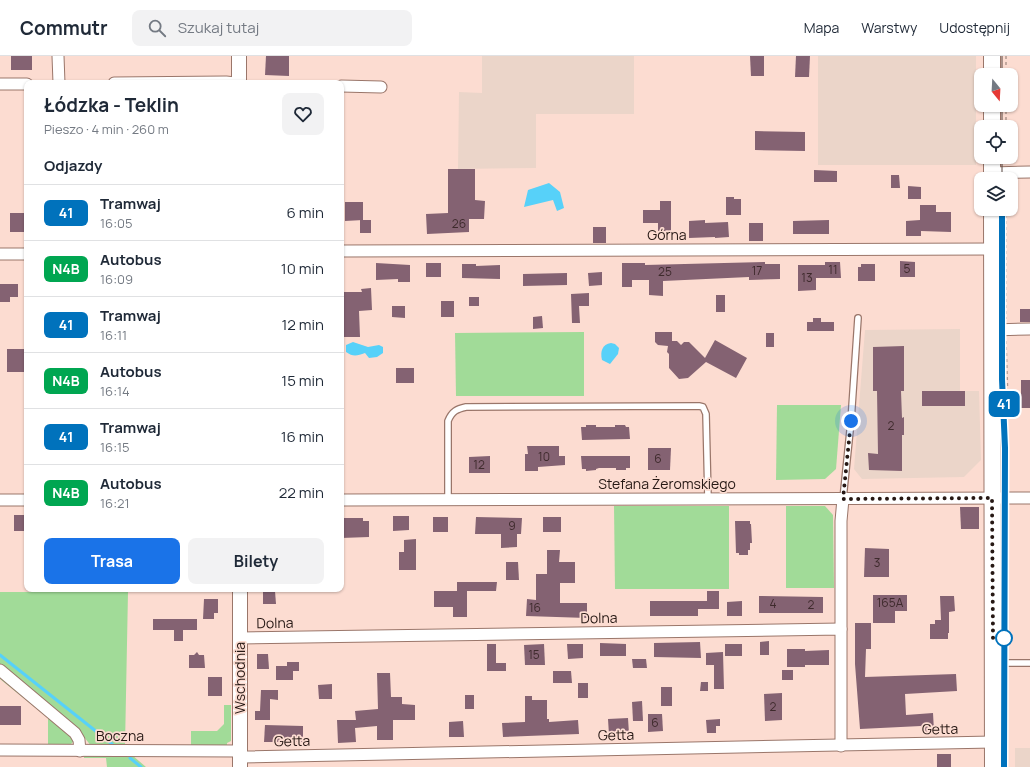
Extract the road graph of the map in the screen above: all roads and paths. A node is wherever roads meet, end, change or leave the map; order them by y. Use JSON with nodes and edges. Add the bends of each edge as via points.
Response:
{"nodes":[{"id":1,"x":58,"y":56,"type":"edge"},
{"id":2,"x":240,"y":56,"type":"edge"},
{"id":3,"x":992,"y":56,"type":"edge"},
{"id":4,"x":1006,"y":56,"type":"edge"},
{"id":5,"x":992,"y":68,"type":"edge"},
{"id":6,"x":1006,"y":68,"type":"edge"},
{"id":7,"x":58,"y":80,"type":"edge"},
{"id":8,"x":240,"y":80,"type":"edge"},
{"id":9,"x":0,"y":84,"type":"edge"},
{"id":10,"x":24,"y":84,"type":"edge"},
{"id":11,"x":344,"y":86,"type":"edge"},
{"id":12,"x":381,"y":86,"type":"dead end"},
{"id":13,"x":992,"y":170,"type":"edge"},
{"id":14,"x":1030,"y":172,"type":"edge"},
{"id":15,"x":992,"y":216,"type":"edge"},
{"id":16,"x":992,"y":249,"type":"junction"},
{"id":17,"x":344,"y":251,"type":"edge"},
{"id":18,"x":0,"y":254,"type":"edge"},
{"id":19,"x":24,"y":254,"type":"edge"},
{"id":20,"x":858,"y":318,"type":"dead end"},
{"id":21,"x":992,"y":330,"type":"junction"},
{"id":22,"x":1030,"y":330,"type":"edge"},
{"id":23,"x":992,"y":498,"type":"junction"},
{"id":24,"x":1030,"y":498,"type":"edge"},
{"id":25,"x":708,"y":499,"type":"junction"},
{"id":26,"x":843,"y":499,"type":"junction"},
{"id":27,"x":0,"y":500,"type":"edge"},
{"id":28,"x":24,"y":500,"type":"edge"},
{"id":29,"x":344,"y":500,"type":"edge"},
{"id":30,"x":448,"y":500,"type":"junction"},
{"id":31,"x":240,"y":592,"type":"edge"},
{"id":32,"x":841,"y":629,"type":"junction"},
{"id":33,"x":240,"y":638,"type":"junction"},
{"id":34,"x":993,"y":663,"type":"junction"},
{"id":35,"x":1030,"y":663,"type":"edge"},
{"id":36,"x":0,"y":670,"type":"edge"},
{"id":37,"x":993,"y":742,"type":"junction"},
{"id":38,"x":841,"y":746,"type":"junction"},
{"id":39,"x":0,"y":750,"type":"edge"},
{"id":40,"x":80,"y":751,"type":"junction"},
{"id":41,"x":240,"y":758,"type":"edge"},
{"id":42,"x":993,"y":767,"type":"edge"}],
"edges":[{"from":1,"to":7,"type":"street"},
{"from":2,"to":8,"type":"street"},
{"from":3,"to":5,"type":"main road"},
{"from":4,"to":6,"type":"path"},
{"from":9,"to":10,"type":"street"},
{"from":11,"to":12,"type":"street"},
{"from":13,"to":14,"type":"street"},
{"from":15,"to":16,"type":"main road"},
{"from":16,"to":17,"type":"street","name":"Górna"},
{"from":16,"to":21,"type":"main road"},
{"from":18,"to":19,"type":"street"},
{"from":20,"to":26,"type":"lane"},
{"from":21,"to":22,"type":"street"},
{"from":21,"to":23,"type":"main road"},
{"from":23,"to":24,"type":"street","name":"Stefana Żeromskiego"},
{"from":23,"to":26,"type":"street","name":"Stefana Żeromskiego"},
{"from":23,"to":34,"type":"main road"},
{"from":25,"to":26,"type":"street","name":"Stefana Żeromskiego"},
{"from":25,"to":30,"type":"street","name":"Stefana Żeromskiego"},
{"from":25,"to":30,"type":"lane","via":[[706,414],[703,407],[691,406],[466,407],[454,410],[448,421]]},
{"from":26,"to":32,"type":"street"},
{"from":27,"to":28,"type":"street"},
{"from":29,"to":30,"type":"street","name":"Stefana Żeromskiego"},
{"from":31,"to":33,"type":"street","name":"Wschodnia"},
{"from":32,"to":33,"type":"street","name":"Dolna"},
{"from":32,"to":38,"type":"street"},
{"from":33,"to":41,"type":"street","name":"Wschodnia"},
{"from":34,"to":35,"type":"lane"},
{"from":34,"to":37,"type":"main road"},
{"from":36,"to":40,"type":"street","via":[[75,733]]},
{"from":37,"to":38,"type":"street","name":"Getta"},
{"from":37,"to":42,"type":"main road"},
{"from":38,"to":41,"type":"street","name":"Getta"},
{"from":39,"to":40,"type":"street","name":"Boczna"},
{"from":40,"to":41,"type":"street","name":"Boczna"}]}
